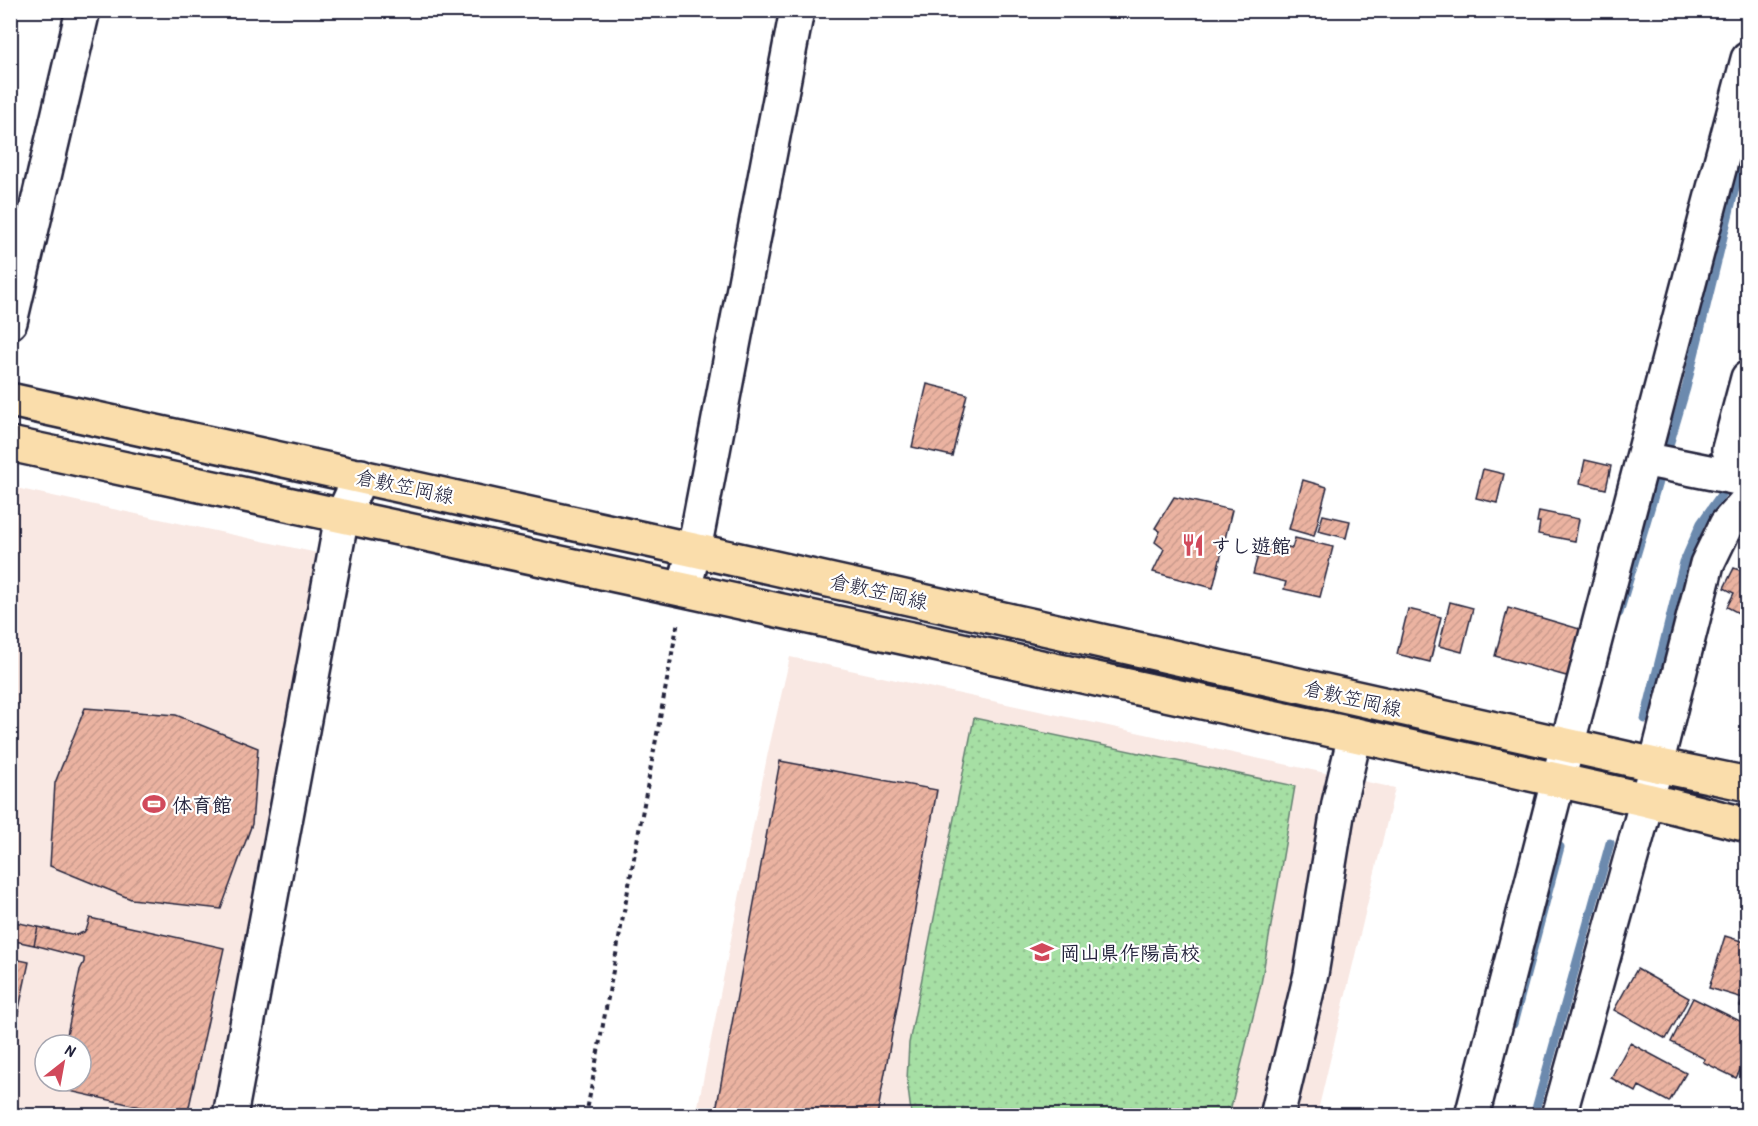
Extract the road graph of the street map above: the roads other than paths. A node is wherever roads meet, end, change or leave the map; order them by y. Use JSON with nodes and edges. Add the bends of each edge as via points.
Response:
{"nodes":[{"id":1,"x":83,"y":10,"type":"edge"},
{"id":2,"x":797,"y":10,"type":"edge"},
{"id":3,"x":1748,"y":59,"type":"edge"},
{"id":4,"x":10,"y":322,"type":"edge"},
{"id":5,"x":1748,"y":378,"type":"edge"},
{"id":6,"x":10,"y":400,"type":"edge"},
{"id":7,"x":10,"y":444,"type":"edge"},
{"id":8,"x":1643,"y":459,"type":"junction"},
{"id":9,"x":1745,"y":469,"type":"edge"},
{"id":10,"x":361,"y":477,"type":"junction"},
{"id":11,"x":1748,"y":500,"type":"edge"},
{"id":12,"x":342,"y":516,"type":"junction"},
{"id":13,"x":1737,"y":530,"type":"edge"},
{"id":14,"x":694,"y":549,"type":"junction"},
{"id":15,"x":684,"y":588,"type":"junction"},
{"id":16,"x":1355,"y":735,"type":"junction"},
{"id":17,"x":1567,"y":746,"type":"junction"},
{"id":18,"x":1656,"y":765,"type":"junction"},
{"id":19,"x":1559,"y":780,"type":"junction"},
{"id":20,"x":1748,"y":784,"type":"edge"},
{"id":21,"x":1647,"y":800,"type":"junction"},
{"id":22,"x":1748,"y":825,"type":"edge"},
{"id":23,"x":230,"y":1116,"type":"edge"},
{"id":24,"x":1277,"y":1116,"type":"edge"},
{"id":25,"x":1472,"y":1116,"type":"edge"},
{"id":26,"x":1559,"y":1116,"type":"edge"}],
"edges":[{"from":1,"to":4,"type":"street"},
{"from":2,"to":14,"type":"street"},
{"from":3,"to":8,"type":"street"},
{"from":5,"to":9,"type":"street","via":[[1729,449]]},
{"from":6,"to":10,"type":"main road","name":"倉敷笠岡線"},
{"from":7,"to":12,"type":"main road","name":"倉敷笠岡線"},
{"from":8,"to":9,"type":"street"},
{"from":8,"to":17,"type":"street"},
{"from":10,"to":12,"type":"street"},
{"from":10,"to":14,"type":"main road","name":"倉敷笠岡線"},
{"from":11,"to":13,"type":"street"},
{"from":12,"to":15,"type":"main road","name":"倉敷笠岡線"},
{"from":12,"to":23,"type":"street"},
{"from":13,"to":18,"type":"street","via":[[1707,564]]},
{"from":14,"to":15,"type":"street"},
{"from":14,"to":17,"type":"main road","name":"倉敷笠岡線"},
{"from":15,"to":16,"type":"main road","name":"倉敷笠岡線"},
{"from":16,"to":19,"type":"main road","name":"倉敷笠岡線"},
{"from":16,"to":24,"type":"street","via":[[1339,803],[1311,974]]},
{"from":17,"to":18,"type":"main road","name":"倉敷笠岡線"},
{"from":17,"to":19,"type":"street"},
{"from":18,"to":20,"type":"main road","name":"倉敷笠岡線"},
{"from":18,"to":21,"type":"street"},
{"from":19,"to":21,"type":"main road","name":"倉敷笠岡線"},
{"from":19,"to":25,"type":"street"},
{"from":21,"to":22,"type":"main road","name":"倉敷笠岡線"},
{"from":21,"to":26,"type":"street"}]}
